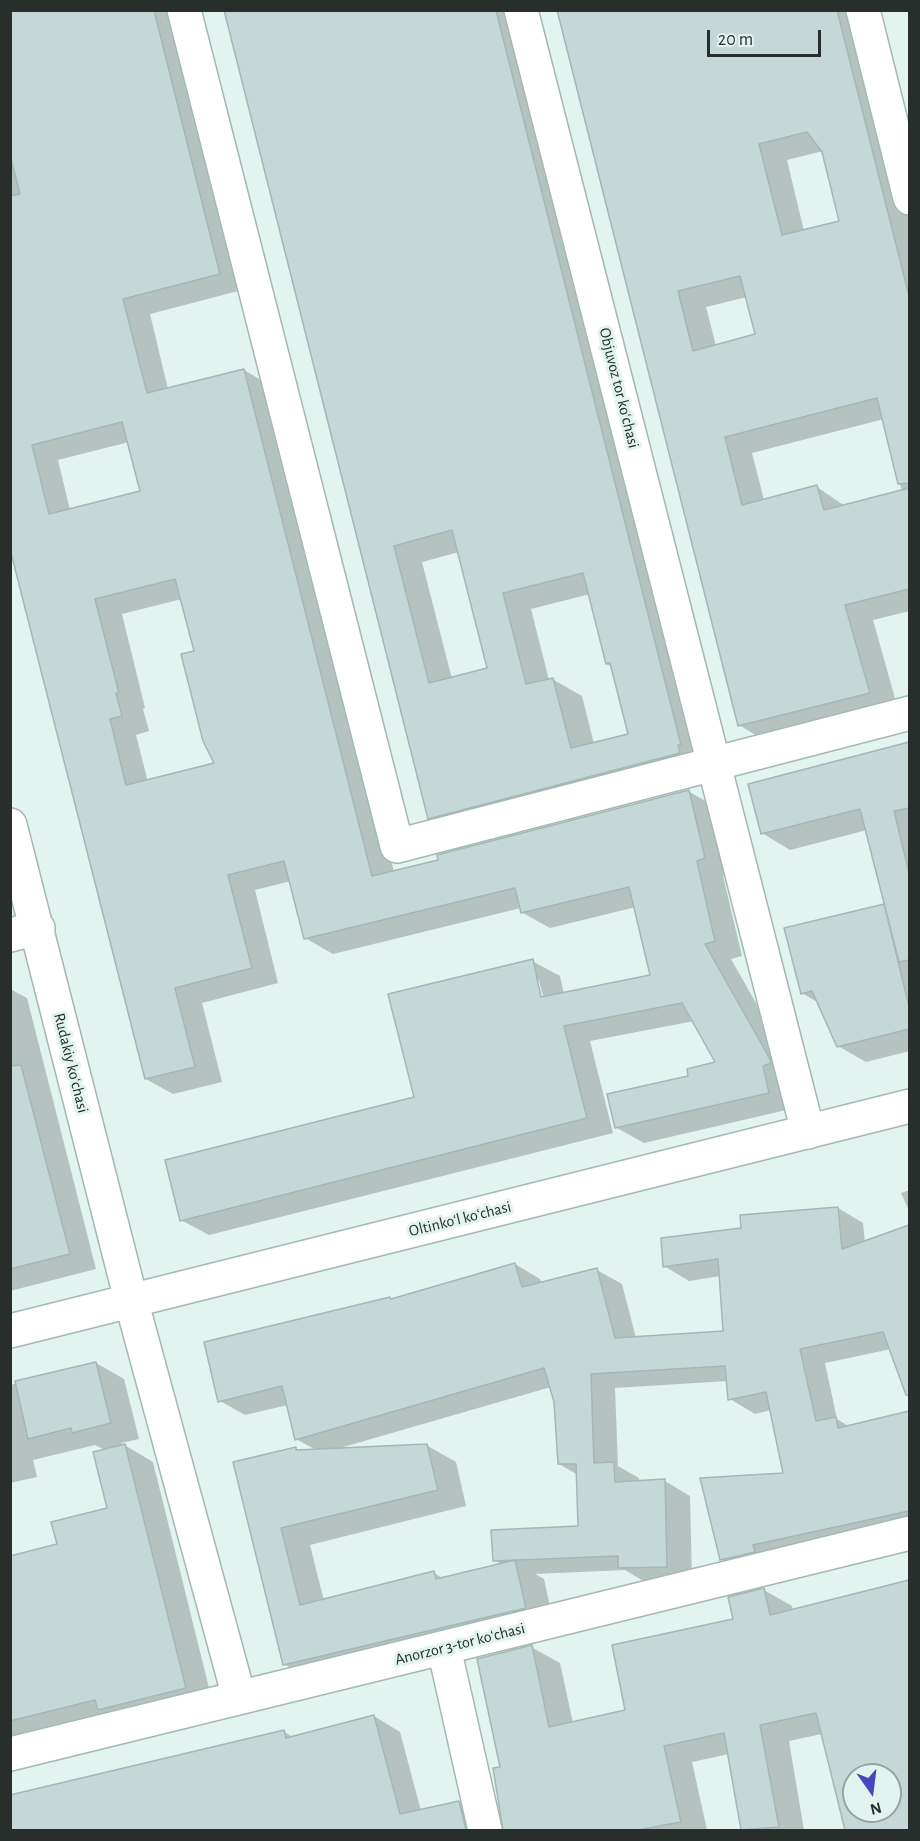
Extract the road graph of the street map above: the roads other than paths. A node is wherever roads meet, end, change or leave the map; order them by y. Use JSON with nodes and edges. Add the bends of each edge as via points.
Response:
{"nodes":[{"id":1,"x":184,"y":10,"type":"edge"},
{"id":2,"x":521,"y":10,"type":"edge"},
{"id":3,"x":863,"y":10,"type":"edge"},
{"id":4,"x":909,"y":198,"type":"edge"},
{"id":5,"x":909,"y":714,"type":"edge"},
{"id":6,"x":716,"y":765,"type":"junction"},
{"id":7,"x":10,"y":825,"type":"edge"},
{"id":8,"x":24,"y":932,"type":"edge"},
{"id":9,"x":909,"y":1106,"type":"edge"},
{"id":10,"x":808,"y":1132,"type":"junction"},
{"id":11,"x":131,"y":1300,"type":"junction"},
{"id":12,"x":10,"y":1331,"type":"edge"},
{"id":13,"x":909,"y":1533,"type":"edge"},
{"id":14,"x":444,"y":1648,"type":"junction"},
{"id":15,"x":239,"y":1697,"type":"junction"},
{"id":16,"x":10,"y":1754,"type":"edge"},
{"id":17,"x":485,"y":1830,"type":"edge"}],
"edges":[{"from":1,"to":6,"type":"street","via":[[397,846]]},
{"from":2,"to":6,"type":"street","name":"Objuvoz tor koʻchasi"},
{"from":3,"to":4,"type":"street"},
{"from":5,"to":6,"type":"street"},
{"from":6,"to":10,"type":"street","name":"Objuvoz tor koʻchasi"},
{"from":7,"to":8,"type":"street","name":"Rudakiy koʻchasi"},
{"from":8,"to":11,"type":"street","name":"Rudakiy koʻchasi"},
{"from":9,"to":10,"type":"street","name":"Oltinkoʻl koʻchasi"},
{"from":10,"to":11,"type":"street","name":"Oltinkoʻl koʻchasi"},
{"from":11,"to":12,"type":"street","name":"Oltinkoʻl koʻchasi"},
{"from":11,"to":15,"type":"street","name":"Rudakiy koʻchasi"},
{"from":13,"to":14,"type":"street","name":"Anorzor 3-tor koʻchasi"},
{"from":14,"to":15,"type":"street","name":"Anorzor 3-tor koʻchasi"},
{"from":14,"to":17,"type":"street"},
{"from":15,"to":16,"type":"street","name":"Anorzor 3-tor koʻchasi"}]}
